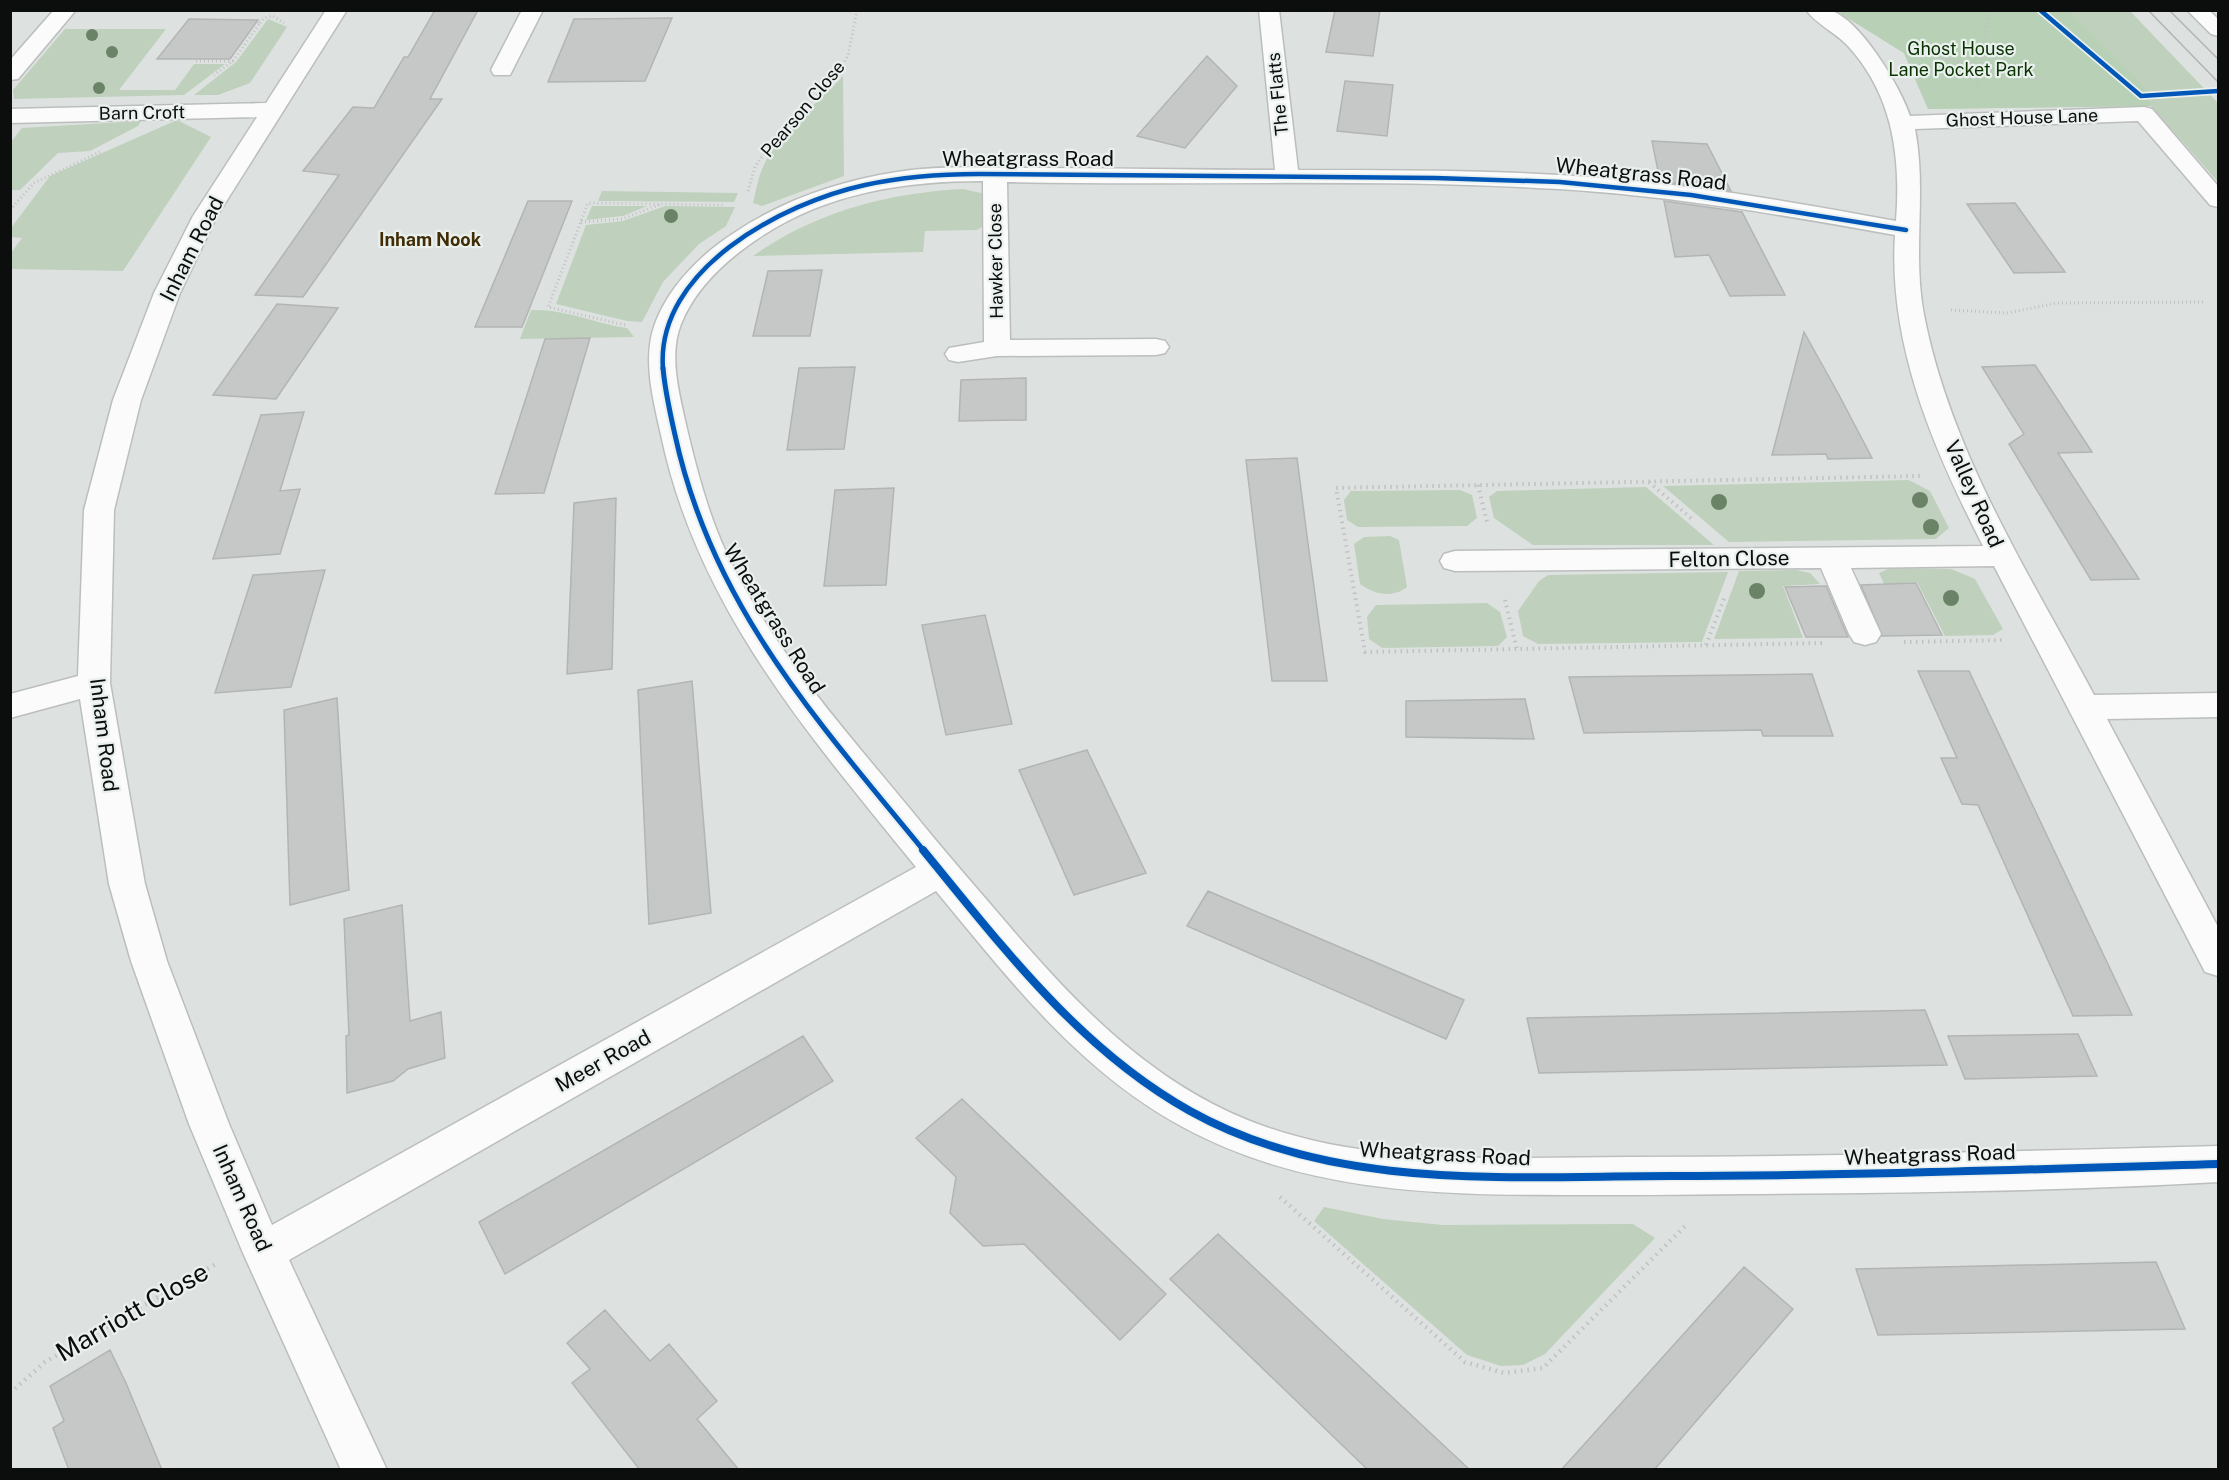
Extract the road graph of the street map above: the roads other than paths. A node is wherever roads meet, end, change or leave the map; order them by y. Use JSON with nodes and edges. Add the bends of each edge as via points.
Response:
{"nodes":[{"id":1,"x":66,"y":10,"type":"edge"},
{"id":2,"x":337,"y":10,"type":"edge"},
{"id":3,"x":534,"y":10,"type":"edge"},
{"id":4,"x":1269,"y":10,"type":"edge"},
{"id":5,"x":1815,"y":10,"type":"edge"},
{"id":6,"x":2197,"y":10,"type":"edge"},
{"id":7,"x":2218,"y":30,"type":"edge"},
{"id":8,"x":502,"y":70,"type":"dead end"},
{"id":9,"x":10,"y":74,"type":"edge"},
{"id":10,"x":273,"y":111,"type":"junction"},
{"id":11,"x":10,"y":116,"type":"edge"},
{"id":12,"x":1900,"y":123,"type":"junction"},
{"id":13,"x":995,"y":174,"type":"junction"},
{"id":14,"x":1287,"y":177,"type":"junction"},
{"id":15,"x":2218,"y":200,"type":"edge"},
{"id":16,"x":1906,"y":230,"type":"junction"},
{"id":17,"x":1156,"y":347,"type":"dead end"},
{"id":18,"x":997,"y":348,"type":"junction"},
{"id":19,"x":958,"y":354,"type":"dead end"},
{"id":20,"x":2002,"y":556,"type":"junction"},
{"id":21,"x":1832,"y":558,"type":"junction"},
{"id":22,"x":1455,"y":561,"type":"dead end"},
{"id":23,"x":1865,"y":634,"type":"dead end"},
{"id":24,"x":94,"y":683,"type":"junction"},
{"id":25,"x":2218,"y":705,"type":"edge"},
{"id":26,"x":10,"y":706,"type":"edge"},
{"id":27,"x":2085,"y":707,"type":"junction"},
{"id":28,"x":940,"y":872,"type":"junction"},
{"id":29,"x":2218,"y":961,"type":"edge"},
{"id":30,"x":2218,"y":1164,"type":"edge"},
{"id":31,"x":262,"y":1245,"type":"junction"},
{"id":32,"x":365,"y":1470,"type":"edge"}],
"edges":[{"from":1,"to":9,"type":"street"},
{"from":2,"to":10,"type":"street","name":"Inham Road"},
{"from":3,"to":8,"type":"street"},
{"from":4,"to":14,"type":"street","name":"The Flatts"},
{"from":5,"to":12,"type":"street","name":"Valley Road","via":[[1854,39],[1879,72]]},
{"from":6,"to":7,"type":"street"},
{"from":10,"to":11,"type":"street","name":"Barn Croft"},
{"from":10,"to":24,"type":"street","name":"Inham Road","via":[[205,216],[167,293],[127,400],[99,510]]},
{"from":12,"to":15,"type":"street","name":"Ghost House Lane","via":[[2144,114]]},
{"from":12,"to":16,"type":"street","name":"Valley Road","via":[[1910,177]]},
{"from":13,"to":14,"type":"street","name":"Wheatgrass Road"},
{"from":13,"to":18,"type":"street","name":"Hawker Close"},
{"from":13,"to":28,"type":"street","name":"Wheatgrass Road","via":[[894,179],[852,188],[774,219],[729,248],[700,274],[667,329],[662,362],[692,501],[712,554],[789,683]]},
{"from":14,"to":16,"type":"street","name":"Wheatgrass Road","via":[[1458,177],[1566,182],[1706,196]]},
{"from":16,"to":20,"type":"street","name":"Valley Road","via":[[1906,272],[1920,356],[1933,400],[1974,502]]},
{"from":17,"to":18,"type":"street","name":"Hawker Close"},
{"from":18,"to":19,"type":"street","name":"Hawker Close"},
{"from":20,"to":21,"type":"street","name":"Felton Close"},
{"from":20,"to":27,"type":"street","name":"Valley Road"},
{"from":21,"to":22,"type":"street","name":"Felton Close"},
{"from":21,"to":23,"type":"street"},
{"from":24,"to":26,"type":"street"},
{"from":24,"to":31,"type":"street","name":"Inham Road","via":[[127,884],[149,961],[209,1124]]},
{"from":25,"to":27,"type":"street"},
{"from":27,"to":29,"type":"street","name":"Valley Road"},
{"from":28,"to":30,"type":"street","name":"Wheatgrass Road","via":[[1066,1018],[1150,1089],[1235,1134],[1328,1162],[1381,1171],[1444,1175],[1734,1177]]},
{"from":28,"to":31,"type":"street","name":"Meer Road"},
{"from":31,"to":32,"type":"street","name":"Inham Road"}]}
